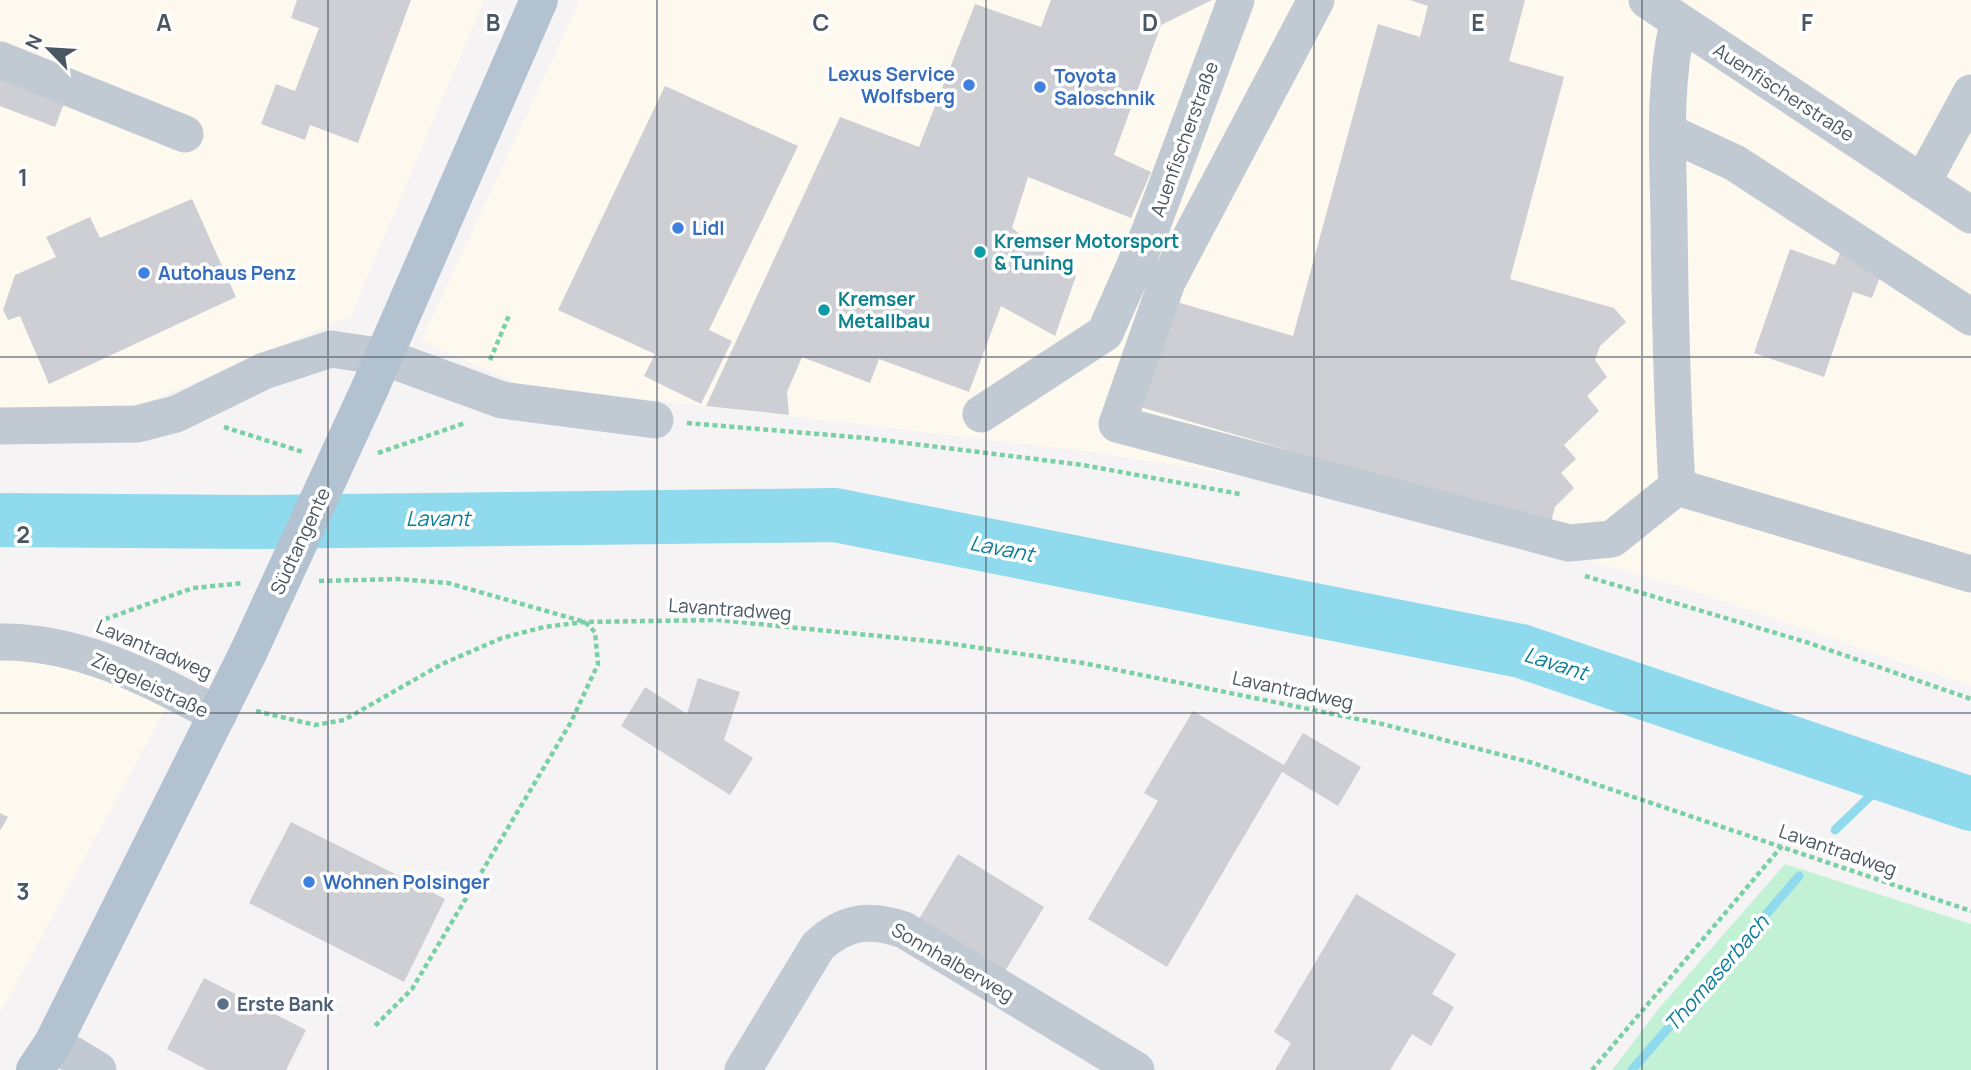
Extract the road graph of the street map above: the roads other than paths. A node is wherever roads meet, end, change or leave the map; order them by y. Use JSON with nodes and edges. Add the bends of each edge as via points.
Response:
{"nodes":[{"id":1,"x":539,"y":0,"type":"edge"},
{"id":2,"x":1236,"y":0,"type":"edge"},
{"id":3,"x":1316,"y":0,"type":"edge"},
{"id":4,"x":1647,"y":0,"type":"edge"},
{"id":5,"x":1678,"y":23,"type":"junction"},
{"id":6,"x":0,"y":60,"type":"edge"},
{"id":7,"x":1971,"y":93,"type":"edge"},
{"id":8,"x":1668,"y":132,"type":"junction"},
{"id":9,"x":186,"y":134,"type":"dead end"},
{"id":10,"x":1923,"y":183,"type":"junction"},
{"id":11,"x":1971,"y":215,"type":"edge"},
{"id":12,"x":1971,"y":317,"type":"edge"},
{"id":13,"x":377,"y":373,"type":"junction"},
{"id":14,"x":981,"y":414,"type":"dead end"},
{"id":15,"x":655,"y":420,"type":"road end"},
{"id":16,"x":0,"y":426,"type":"edge"},
{"id":17,"x":1677,"y":487,"type":"junction"},
{"id":18,"x":1971,"y":574,"type":"edge"},
{"id":19,"x":0,"y":642,"type":"edge"},
{"id":20,"x":222,"y":706,"type":"junction"},
{"id":21,"x":44,"y":1056,"type":"edge"},
{"id":22,"x":98,"y":1070,"type":"edge"},
{"id":23,"x":744,"y":1070,"type":"edge"},
{"id":24,"x":1136,"y":1070,"type":"edge"}],
"edges":[{"from":1,"to":13,"type":"main road","name":"Südtangente"},
{"from":2,"to":14,"type":"street","name":"Auenfischerstraße","via":[[1150,231],[1105,333]]},
{"from":3,"to":17,"type":"street","via":[[1167,282],[1117,424],[1569,543],[1612,539]]},
{"from":4,"to":5,"type":"street","name":"Auenfischerstraße"},
{"from":5,"to":8,"type":"street","via":[[1672,49]]},
{"from":5,"to":10,"type":"street","name":"Auenfischerstraße"},
{"from":6,"to":9,"type":"street"},
{"from":7,"to":10,"type":"street"},
{"from":8,"to":12,"type":"street","via":[[1735,163]]},
{"from":8,"to":17,"type":"street"},
{"from":10,"to":11,"type":"street","name":"Auenfischerstraße"},
{"from":13,"to":15,"type":"street","via":[[477,391],[502,400]]},
{"from":13,"to":16,"type":"street","via":[[331,349],[264,371],[176,414],[137,424]]},
{"from":13,"to":20,"type":"main road","name":"Südtangente","bridge":true},
{"from":17,"to":18,"type":"street"},
{"from":19,"to":20,"type":"street","name":"Ziegeleistraße","via":[[60,648],[104,659]]},
{"from":20,"to":21,"type":"main road","name":"Südtangente"},
{"from":21,"to":22,"type":"street"},
{"from":23,"to":24,"type":"street","name":"Sonnhalberweg","via":[[818,946],[849,926],[881,922],[904,930]]}]}
